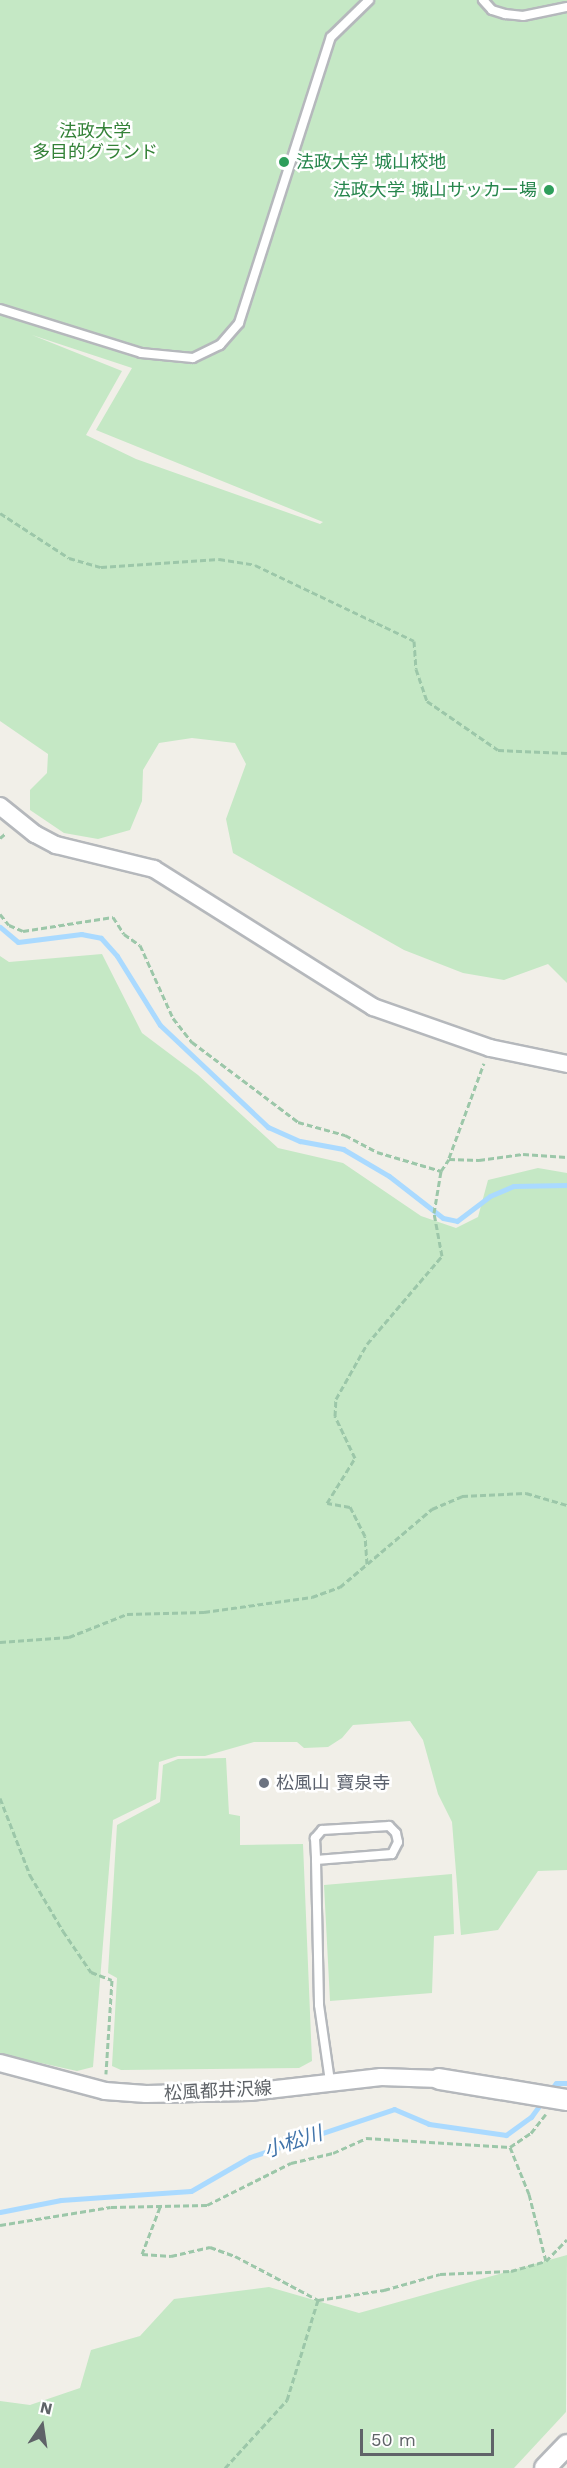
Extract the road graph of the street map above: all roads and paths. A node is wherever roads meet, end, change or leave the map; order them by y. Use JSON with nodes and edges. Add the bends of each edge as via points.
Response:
{"nodes":[{"id":1,"x":369,"y":0,"type":"edge"},
{"id":2,"x":483,"y":0,"type":"edge"},
{"id":3,"x":567,"y":7,"type":"edge"},
{"id":4,"x":0,"y":309,"type":"edge"},
{"id":5,"x":0,"y":513,"type":"edge"},
{"id":6,"x":567,"y":753,"type":"edge"},
{"id":7,"x":0,"y":806,"type":"edge"},
{"id":8,"x":0,"y":914,"type":"edge"},
{"id":9,"x":490,"y":1048,"type":"junction"},
{"id":10,"x":567,"y":1064,"type":"edge"},
{"id":11,"x":567,"y":1157,"type":"edge"},
{"id":12,"x":449,"y":1159,"type":"junction"},
{"id":13,"x":441,"y":1171,"type":"junction"},
{"id":14,"x":567,"y":1505,"type":"edge"},
{"id":15,"x":367,"y":1566,"type":"junction"},
{"id":16,"x":0,"y":1642,"type":"edge"},
{"id":17,"x":0,"y":1798,"type":"edge"},
{"id":18,"x":316,"y":1860,"type":"junction"},
{"id":19,"x":0,"y":2063,"type":"edge"},
{"id":20,"x":439,"y":2079,"type":"joint"},
{"id":21,"x":330,"y":2082,"type":"junction"},
{"id":22,"x":105,"y":2091,"type":"junction"},
{"id":23,"x":563,"y":2100,"type":"edge"},
{"id":24,"x":510,"y":2147,"type":"junction"},
{"id":25,"x":160,"y":2206,"type":"junction"},
{"id":26,"x":0,"y":2224,"type":"edge"},
{"id":27,"x":567,"y":2239,"type":"edge"},
{"id":28,"x":546,"y":2261,"type":"junction"},
{"id":29,"x":318,"y":2300,"type":"junction"},
{"id":30,"x":567,"y":2445,"type":"edge"},
{"id":31,"x":225,"y":2468,"type":"edge"},
{"id":32,"x":545,"y":2468,"type":"edge"}],
"edges":[{"from":1,"to":4,"type":"lane","via":[[331,37],[239,323],[220,345],[193,358],[141,353]]},
{"from":2,"to":3,"type":"lane","via":[[492,10],[523,16]]},
{"from":5,"to":6,"type":"path","via":[[69,558],[101,567],[219,559],[255,565],[414,641],[416,669],[427,700],[498,750]]},
{"from":7,"to":9,"type":"street","via":[[56,845],[154,869],[373,1007]]},
{"from":8,"to":13,"type":"path","via":[[9,925],[23,931],[114,917],[124,934],[140,945],[173,1018],[192,1042],[231,1074],[298,1122]]},
{"from":9,"to":10,"type":"street"},
{"from":9,"to":12,"type":"path"},
{"from":11,"to":12,"type":"path","via":[[522,1154],[479,1160]]},
{"from":12,"to":13,"type":"path"},
{"from":13,"to":15,"type":"path","via":[[434,1213],[442,1256],[367,1344],[336,1399],[335,1416],[355,1458],[327,1503],[350,1507],[365,1536]]},
{"from":14,"to":15,"type":"path","via":[[526,1493],[462,1496],[432,1509]]},
{"from":15,"to":16,"type":"path","via":[[340,1587],[312,1597],[204,1612],[128,1614],[69,1637]]},
{"from":17,"to":22,"type":"path","via":[[30,1875],[63,1931],[91,1972],[112,1980]]},
{"from":18,"to":18,"type":"lane","via":[[392,1854],[398,1842],[396,1833],[389,1826],[322,1830],[315,1838]]},
{"from":18,"to":21,"type":"lane","via":[[319,2005]]},
{"from":19,"to":22,"type":"street","name":"松風都井沢線"},
{"from":20,"to":21,"type":"street","name":"松風都井沢線"},
{"from":20,"to":23,"type":"street"},
{"from":21,"to":22,"type":"street","name":"松風都井沢線","via":[[250,2092]]},
{"from":23,"to":24,"type":"path","via":[[531,2133]]},
{"from":24,"to":25,"type":"path","via":[[366,2138],[333,2153],[291,2163],[207,2205]]},
{"from":24,"to":28,"type":"path","via":[[529,2194]]},
{"from":25,"to":26,"type":"path","via":[[111,2208]]},
{"from":25,"to":29,"type":"path","via":[[142,2254],[171,2256],[210,2247]]},
{"from":27,"to":28,"type":"path"},
{"from":28,"to":29,"type":"path","via":[[511,2271],[440,2274],[384,2290]]},
{"from":29,"to":31,"type":"path","via":[[287,2400]]},
{"from":30,"to":32,"type":"street"}]}
